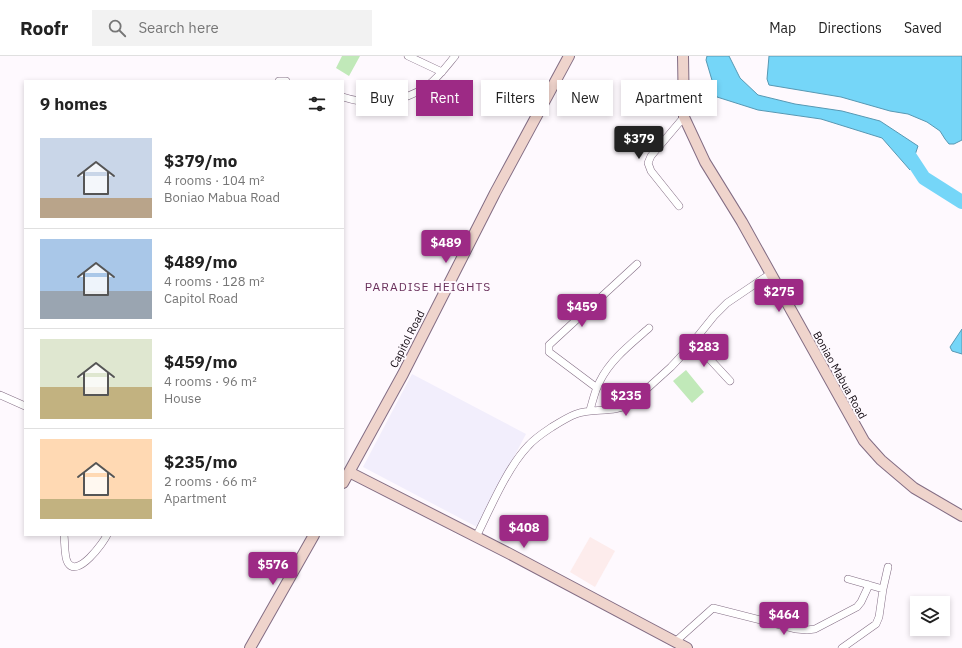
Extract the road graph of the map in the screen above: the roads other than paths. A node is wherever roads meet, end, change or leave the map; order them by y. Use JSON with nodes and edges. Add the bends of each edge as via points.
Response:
{"nodes":[{"id":1,"x":408,"y":56,"type":"edge"},
{"id":2,"x":454,"y":56,"type":"edge"},
{"id":3,"x":569,"y":56,"type":"edge"},
{"id":4,"x":683,"y":56,"type":"edge"},
{"id":5,"x":442,"y":72,"type":"junction"},
{"id":6,"x":344,"y":97,"type":"edge"},
{"id":7,"x":684,"y":117,"type":"junction"},
{"id":8,"x":679,"y":206,"type":"dead end"},
{"id":9,"x":637,"y":264,"type":"dead end"},
{"id":10,"x":770,"y":274,"type":"junction"},
{"id":11,"x":649,"y":328,"type":"dead end"},
{"id":12,"x":693,"y":341,"type":"junction"},
{"id":13,"x":730,"y":381,"type":"dead end"},
{"id":14,"x":597,"y":388,"type":"junction"},
{"id":15,"x":0,"y":395,"type":"edge"},
{"id":16,"x":24,"y":406,"type":"edge"},
{"id":17,"x":590,"y":410,"type":"junction"},
{"id":18,"x":349,"y":472,"type":"junction"},
{"id":19,"x":344,"y":481,"type":"edge"},
{"id":20,"x":962,"y":516,"type":"edge"},
{"id":21,"x":64,"y":536,"type":"edge"},
{"id":22,"x":106,"y":536,"type":"edge"},
{"id":23,"x":313,"y":536,"type":"edge"},
{"id":24,"x":476,"y":537,"type":"junction"},
{"id":25,"x":888,"y":567,"type":"dead end"},
{"id":26,"x":848,"y":579,"type":"dead end"},
{"id":27,"x":869,"y":585,"type":"junction"},
{"id":28,"x":883,"y":589,"type":"junction"},
{"id":29,"x":675,"y":642,"type":"junction"},
{"id":30,"x":250,"y":648,"type":"edge"},
{"id":31,"x":687,"y":648,"type":"edge"},
{"id":32,"x":842,"y":648,"type":"edge"}],
"edges":[{"from":1,"to":5,"type":"street"},
{"from":2,"to":5,"type":"street"},
{"from":3,"to":18,"type":"main road","name":"Capitol Road"},
{"from":4,"to":7,"type":"main road","name":"Boniao Mabua Road"},
{"from":5,"to":6,"type":"street","via":[[426,87],[398,100],[368,102]]},
{"from":7,"to":8,"type":"street","via":[[648,163],[651,171]]},
{"from":7,"to":10,"type":"main road","name":"Boniao Mabua Road","via":[[705,162]]},
{"from":9,"to":14,"type":"street","via":[[549,345],[549,352]]},
{"from":10,"to":12,"type":"street","via":[[727,303]]},
{"from":10,"to":20,"type":"main road","name":"Boniao Mabua Road","via":[[864,442],[914,488]]},
{"from":11,"to":14,"type":"street","via":[[612,363]]},
{"from":12,"to":13,"type":"street"},
{"from":12,"to":17,"type":"street","via":[[671,367],[630,404],[623,408]]},
{"from":14,"to":17,"type":"street"},
{"from":15,"to":16,"type":"street"},
{"from":17,"to":24,"type":"street","via":[[560,422],[527,446],[514,463]]},
{"from":18,"to":19,"type":"main road","name":"Capitol Road"},
{"from":18,"to":24,"type":"main road"},
{"from":21,"to":22,"type":"street","via":[[66,559],[71,566],[79,565],[93,555]]},
{"from":23,"to":30,"type":"main road"},
{"from":24,"to":29,"type":"main road"},
{"from":25,"to":28,"type":"street"},
{"from":26,"to":27,"type":"street"},
{"from":27,"to":28,"type":"street"},
{"from":27,"to":29,"type":"street","via":[[857,607],[815,629],[796,629],[713,608]]},
{"from":28,"to":32,"type":"street","via":[[876,624]]},
{"from":29,"to":31,"type":"main road"}]}
